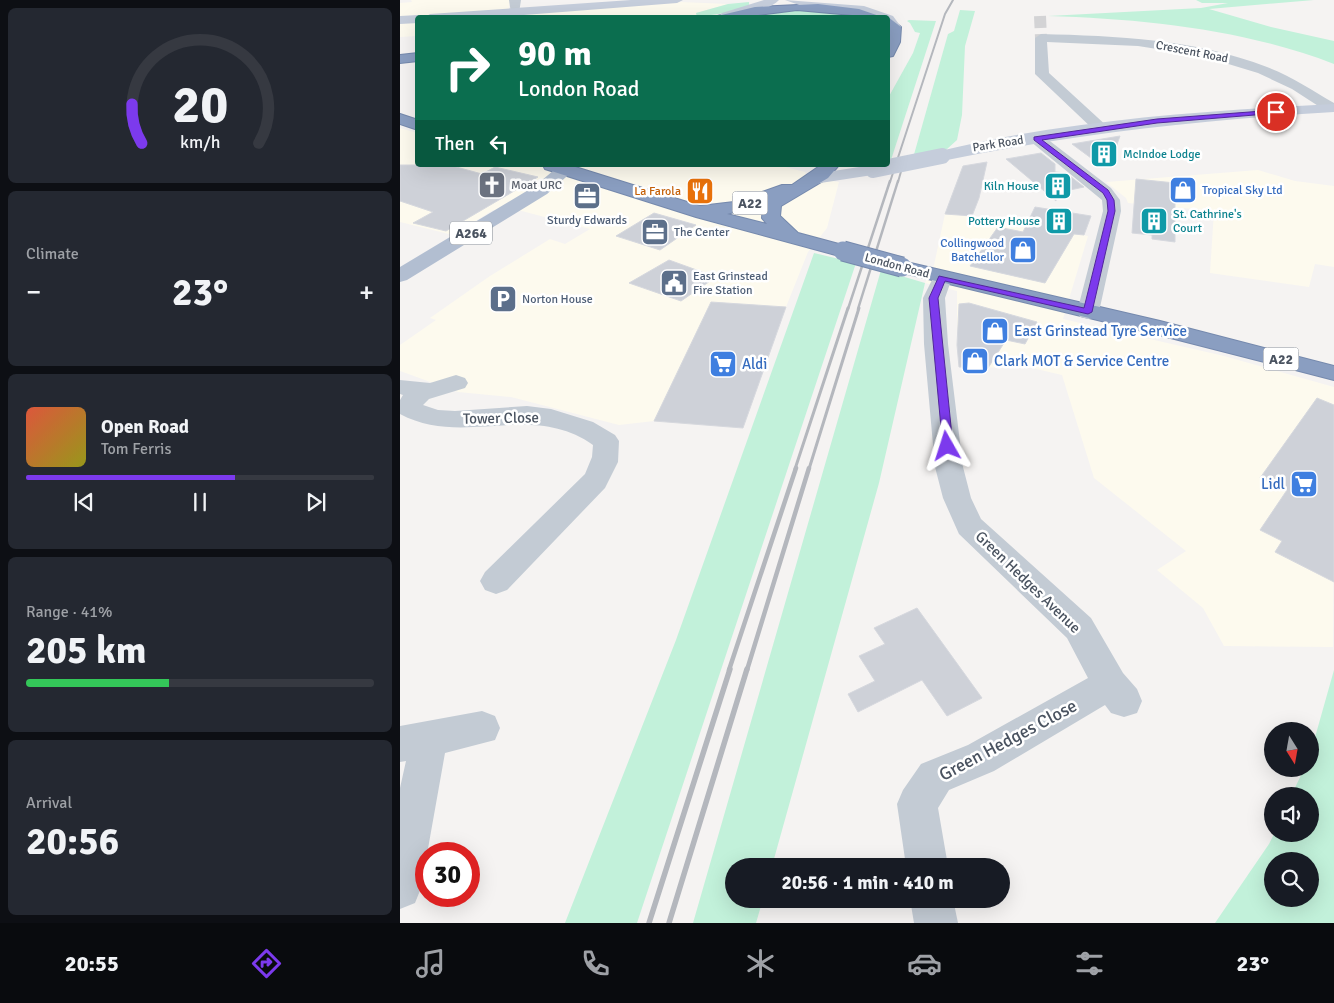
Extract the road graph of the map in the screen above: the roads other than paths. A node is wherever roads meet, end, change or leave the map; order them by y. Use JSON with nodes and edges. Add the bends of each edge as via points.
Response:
{"nodes":[{"id":1,"x":678,"y":0,"type":"edge"},
{"id":2,"x":773,"y":0,"type":"edge"},
{"id":3,"x":791,"y":0,"type":"edge"},
{"id":4,"x":657,"y":1,"type":"edge"},
{"id":5,"x":753,"y":4,"type":"edge"},
{"id":6,"x":515,"y":6,"type":"edge"},
{"id":7,"x":451,"y":15,"type":"edge"},
{"id":8,"x":724,"y":15,"type":"edge"},
{"id":9,"x":728,"y":15,"type":"edge"},
{"id":10,"x":866,"y":15,"type":"edge"},
{"id":11,"x":881,"y":15,"type":"edge"},
{"id":12,"x":415,"y":18,"type":"edge"},
{"id":13,"x":400,"y":20,"type":"edge"},
{"id":14,"x":891,"y":24,"type":"edge"},
{"id":15,"x":890,"y":49,"type":"edge"},
{"id":16,"x":415,"y":51,"type":"edge"},
{"id":17,"x":400,"y":52,"type":"edge"},
{"id":18,"x":415,"y":57,"type":"edge"},
{"id":19,"x":400,"y":59,"type":"edge"},
{"id":20,"x":1333,"y":108,"type":"edge"},
{"id":21,"x":400,"y":119,"type":"edge"},
{"id":22,"x":415,"y":124,"type":"edge"},
{"id":23,"x":1100,"y":128,"type":"junction"},
{"id":24,"x":1036,"y":138,"type":"junction"},
{"id":25,"x":559,"y":167,"type":"edge"},
{"id":26,"x":828,"y":167,"type":"edge"},
{"id":27,"x":888,"y":167,"type":"edge"},
{"id":28,"x":890,"y":167,"type":"edge"},
{"id":29,"x":596,"y":178,"type":"junction"},
{"id":30,"x":808,"y":182,"type":"junction"},
{"id":31,"x":541,"y":190,"type":"junction"},
{"id":32,"x":696,"y":210,"type":"junction"},
{"id":33,"x":790,"y":235,"type":"junction"},
{"id":34,"x":400,"y":276,"type":"edge"},
{"id":35,"x":942,"y":278,"type":"junction"},
{"id":36,"x":1088,"y":312,"type":"junction"},
{"id":37,"x":1334,"y":374,"type":"edge"},
{"id":38,"x":456,"y":383,"type":"dead end"},
{"id":39,"x":410,"y":389,"type":"edge"},
{"id":40,"x":496,"y":581,"type":"dead end"},
{"id":41,"x":1117,"y":693,"type":"joint"},
{"id":42,"x":482,"y":728,"type":"dead end"},
{"id":43,"x":415,"y":742,"type":"edge"},
{"id":44,"x":926,"y":858,"type":"edge"},
{"id":45,"x":400,"y":888,"type":"edge"},
{"id":46,"x":934,"y":908,"type":"edge"},
{"id":47,"x":936,"y":923,"type":"edge"}],
"edges":[{"from":1,"to":4,"type":"street"},
{"from":2,"to":5,"type":"street"},
{"from":3,"to":11,"type":"street","via":[[848,6]]},
{"from":4,"to":6,"type":"street"},
{"from":5,"to":8,"type":"street"},
{"from":6,"to":7,"type":"street"},
{"from":9,"to":10,"type":"highway","via":[[815,8]]},
{"from":12,"to":13,"type":"street"},
{"from":14,"to":15,"type":"highway","via":[[894,42]]},
{"from":16,"to":17,"type":"highway"},
{"from":18,"to":19,"type":"highway"},
{"from":20,"to":23,"type":"street","name":"Park Road","via":[[1185,118]]},
{"from":20,"to":23,"type":"street","name":"Crescent Road","via":[[1293,83],[1231,60],[1150,44],[1041,38],[1042,74]]},
{"from":21,"to":22,"type":"highway"},
{"from":23,"to":24,"type":"street","name":"Park Road"},
{"from":24,"to":28,"type":"street","name":"Park Road","bridge":true},
{"from":24,"to":36,"type":"street","via":[[1111,200],[1112,211]]},
{"from":25,"to":29,"type":"highway","name":"London Road","number":"A22"},
{"from":25,"to":31,"type":"main road","number":"A264"},
{"from":26,"to":30,"type":"highway","number":"A22"},
{"from":27,"to":30,"type":"street","name":"Park Road","bridge":true},
{"from":29,"to":31,"type":"main road","number":"A264"},
{"from":29,"to":32,"type":"highway","name":"London Road","number":"A22"},
{"from":30,"to":32,"type":"highway","number":"A22","via":[[728,209]]},
{"from":30,"to":33,"type":"highway","number":"A22","via":[[772,204],[771,218]]},
{"from":31,"to":34,"type":"main road","number":"A264"},
{"from":32,"to":33,"type":"highway","name":"London Road","number":"A22"},
{"from":33,"to":35,"type":"highway","name":"London Road","number":"A22","bridge":true},
{"from":35,"to":36,"type":"highway","name":"London Road","number":"A22"},
{"from":35,"to":41,"type":"street","name":"Green Hedges Avenue","via":[[934,298],[936,344],[949,467],[957,498],[970,526],[1079,628]]},
{"from":36,"to":37,"type":"highway","name":"London Road","number":"A22"},
{"from":38,"to":39,"type":"street","name":"Tower Close","via":[[434,391]]},
{"from":39,"to":40,"type":"street","name":"Tower Close","via":[[412,401],[409,408],[419,416],[453,419],[541,415],[573,422],[606,441],[608,452],[595,481]]},
{"from":41,"to":44,"type":"street","name":"Green Hedges Close","via":[[935,777],[917,804]]},
{"from":42,"to":43,"type":"street"},
{"from":43,"to":45,"type":"street"},
{"from":46,"to":47,"type":"street"}]}
